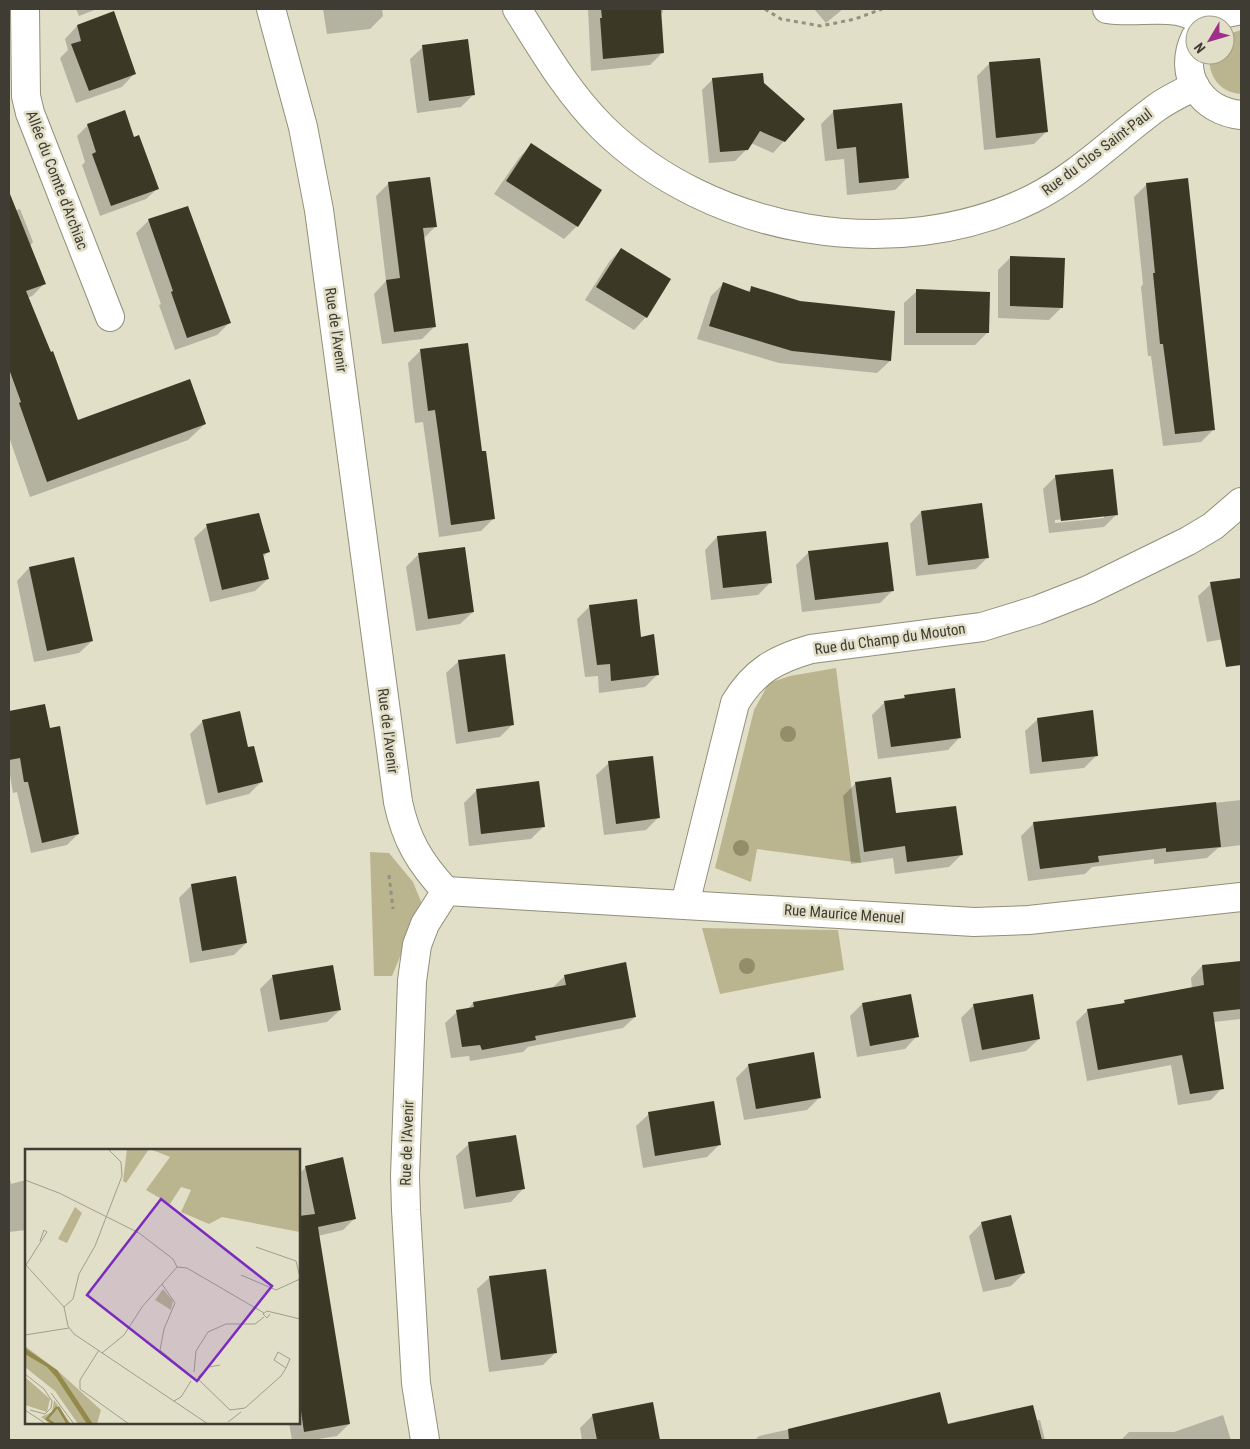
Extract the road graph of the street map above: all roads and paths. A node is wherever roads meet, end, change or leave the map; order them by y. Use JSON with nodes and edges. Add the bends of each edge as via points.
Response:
{"nodes":[{"id":1,"x":24,"y":9,"type":"edge"},
{"id":2,"x":271,"y":9,"type":"edge"},
{"id":3,"x":517,"y":9,"type":"edge"},
{"id":4,"x":765,"y":9,"type":"edge"},
{"id":5,"x":882,"y":9,"type":"edge"},
{"id":6,"x":1107,"y":9,"type":"edge"},
{"id":7,"x":1199,"y":15,"type":"edge"},
{"id":8,"x":1189,"y":65,"type":"edge"},
{"id":9,"x":1195,"y":86,"type":"junction"},
{"id":10,"x":1241,"y":115,"type":"edge"},
{"id":11,"x":110,"y":317,"type":"dead end"},
{"id":12,"x":1241,"y":502,"type":"edge"},
{"id":13,"x":388,"y":870,"type":"dead end"},
{"id":14,"x":446,"y":890,"type":"junction"},
{"id":15,"x":1241,"y":897,"type":"edge"},
{"id":16,"x":685,"y":904,"type":"junction"},
{"id":17,"x":394,"y":916,"type":"dead end"},
{"id":18,"x":425,"y":1440,"type":"edge"}],
"edges":[{"from":1,"to":11,"type":"street","name":"Allée du Comte d'Archiac","via":[[26,96],[30,113]]},
{"from":2,"to":14,"type":"street","name":"Rue de l'Avenir","via":[[303,127],[319,210],[402,824],[420,860]]},
{"from":3,"to":9,"type":"street","name":"Rue du Clos Saint-Paul","via":[[568,87],[604,128],[628,148],[678,183],[730,208],[816,230],[872,234],[908,232],[960,224],[1010,208],[1048,190],[1156,108]]},
{"from":4,"to":5,"type":"path","via":[[781,20],[821,26]]},
{"from":6,"to":7,"type":"street","via":[[1166,10]]},
{"from":8,"to":9,"type":"street"},
{"from":9,"to":10,"type":"street","via":[[1210,105]]},
{"from":12,"to":16,"type":"street","name":"Rue du Champ du Mouton","via":[[1214,526],[1188,541],[1088,590],[1037,610],[982,627],[811,649],[774,663],[757,675],[735,702]]},
{"from":13,"to":17,"type":"path"},
{"from":14,"to":16,"type":"street","name":"Rue Maurice Menuel"},
{"from":14,"to":18,"type":"street","name":"Rue de l'Avenir","via":[[425,924],[417,945],[412,991],[405,1176],[416,1383]]},
{"from":15,"to":16,"type":"street","name":"Rue Maurice Menuel","via":[[1001,922]]}]}
